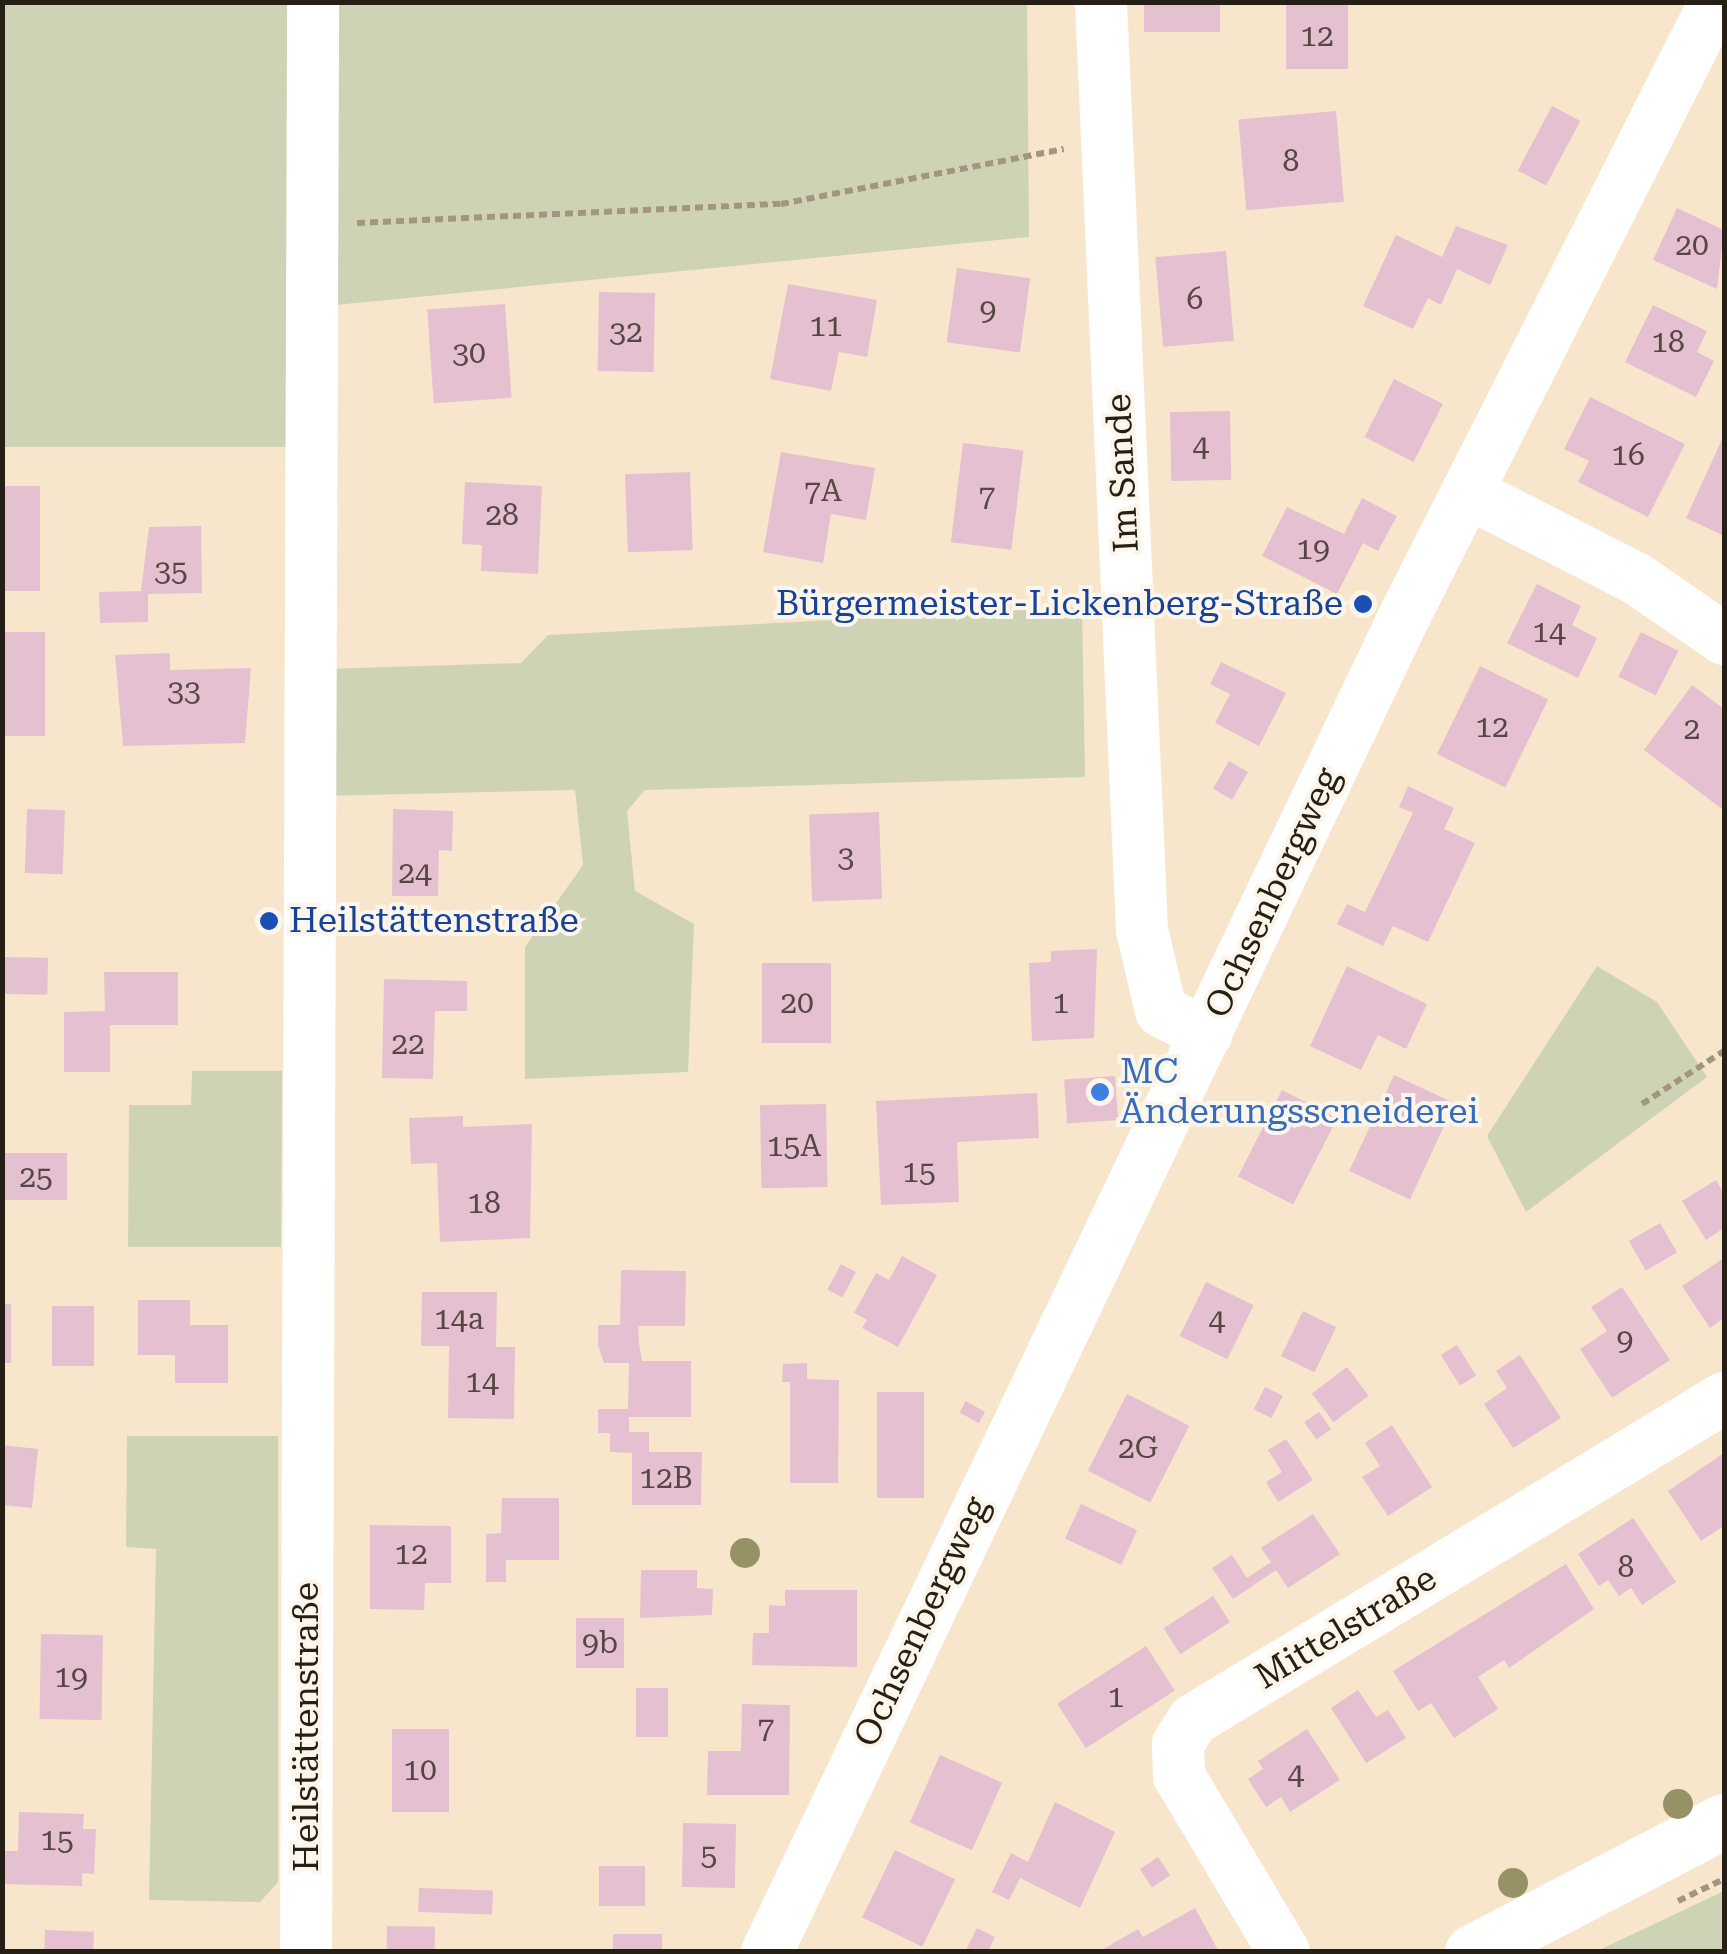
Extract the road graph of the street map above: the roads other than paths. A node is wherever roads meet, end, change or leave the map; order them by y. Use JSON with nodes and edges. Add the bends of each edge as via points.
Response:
{"nodes":[{"id":1,"x":313,"y":2,"type":"edge"},
{"id":2,"x":1101,"y":2,"type":"edge"},
{"id":3,"x":1715,"y":2,"type":"edge"},
{"id":4,"x":1467,"y":492,"type":"junction"},
{"id":5,"x":1724,"y":639,"type":"edge"},
{"id":6,"x":1206,"y":1034,"type":"junction"},
{"id":7,"x":1724,"y":1398,"type":"edge"},
{"id":8,"x":1724,"y":1821,"type":"edge"},
{"id":9,"x":306,"y":1952,"type":"edge"},
{"id":10,"x":766,"y":1952,"type":"edge"},
{"id":11,"x":1284,"y":1952,"type":"edge"},
{"id":12,"x":1472,"y":1952,"type":"edge"}],
"edges":[{"from":1,"to":9,"type":"street","name":"Heilstättenstraße"},
{"from":2,"to":6,"type":"street","name":"Im Sande","via":[[1142,930],[1161,1011]]},
{"from":3,"to":4,"type":"street","name":"Ochsenbergweg"},
{"from":4,"to":5,"type":"street","via":[[1637,578]]},
{"from":4,"to":6,"type":"street","name":"Ochsenbergweg"},
{"from":6,"to":10,"type":"street","name":"Ochsenbergweg"},
{"from":7,"to":11,"type":"street","name":"Mittelstraße","via":[[1193,1720],[1178,1744],[1179,1776]]},
{"from":8,"to":12,"type":"main road"}]}
